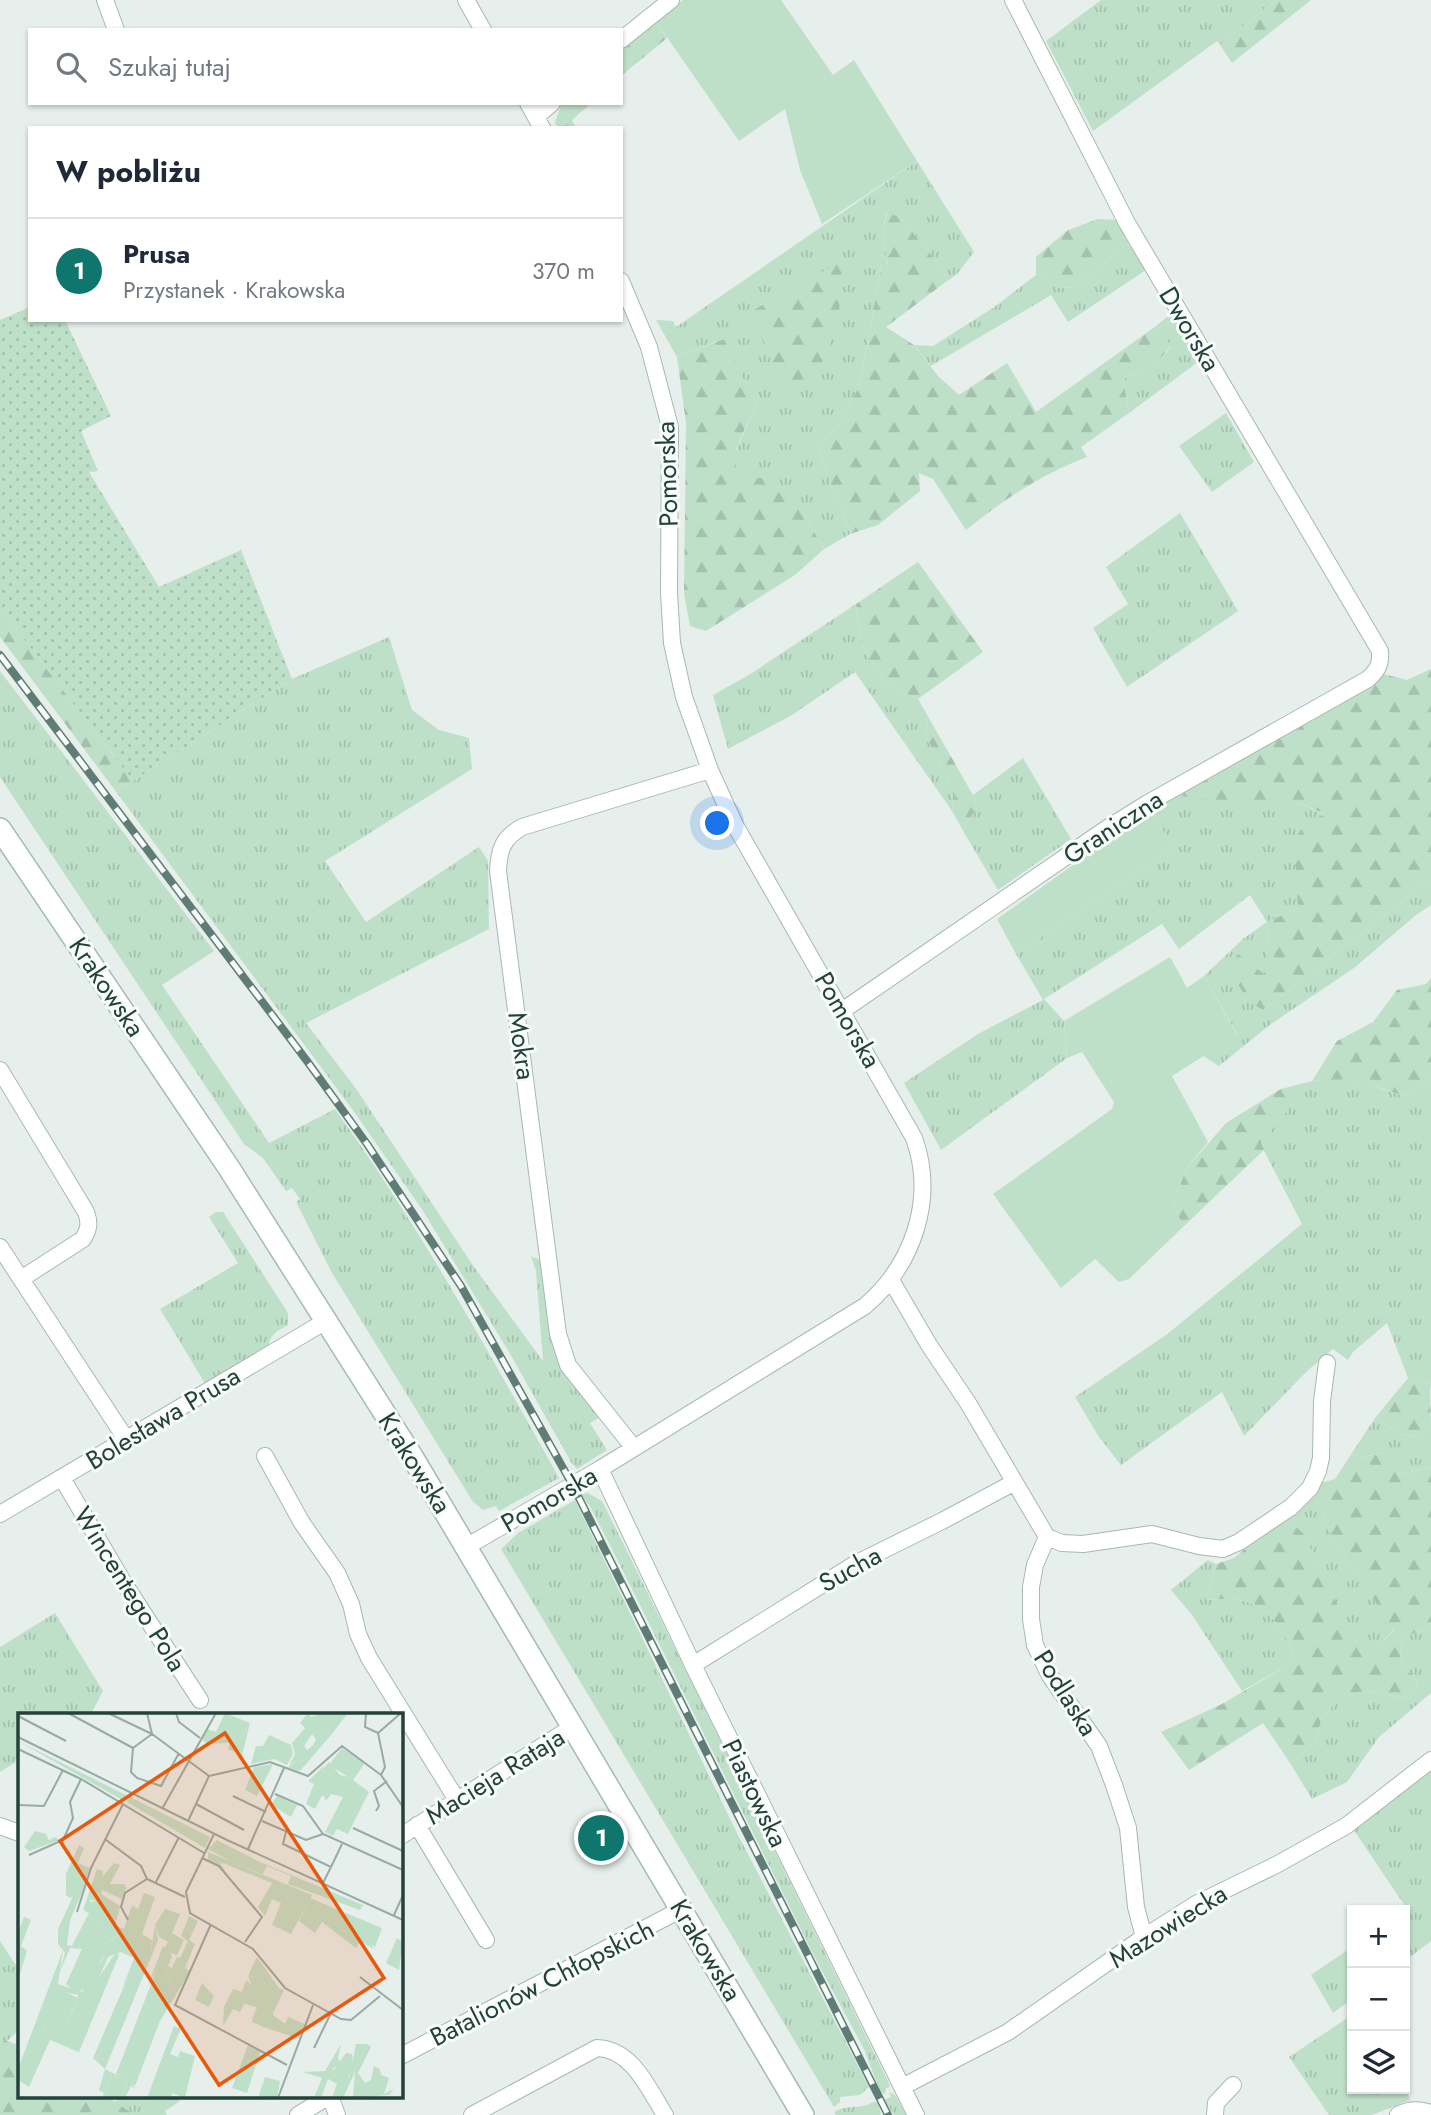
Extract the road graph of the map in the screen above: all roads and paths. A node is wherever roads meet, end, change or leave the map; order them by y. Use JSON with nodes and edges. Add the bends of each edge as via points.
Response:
{"nodes":[{"id":1,"x":105,"y":0,"type":"edge"},
{"id":2,"x":466,"y":0,"type":"edge"},
{"id":3,"x":671,"y":0,"type":"edge"},
{"id":4,"x":1013,"y":0,"type":"edge"},
{"id":5,"x":115,"y":28,"type":"edge"},
{"id":6,"x":482,"y":28,"type":"edge"},
{"id":7,"x":623,"y":38,"type":"edge"},
{"id":8,"x":549,"y":105,"type":"edge"},
{"id":9,"x":535,"y":116,"type":"edge"},
{"id":10,"x":623,"y":286,"type":"edge"},
{"id":11,"x":1380,"y":651,"type":"joint"},
{"id":12,"x":710,"y":770,"type":"junction"},
{"id":13,"x":0,"y":829,"type":"edge"},
{"id":14,"x":842,"y":1010,"type":"junction"},
{"id":15,"x":0,"y":1070,"type":"edge"},
{"id":16,"x":0,"y":1247,"type":"edge"},
{"id":17,"x":21,"y":1279,"type":"junction"},
{"id":18,"x":891,"y":1280,"type":"junction"},
{"id":19,"x":326,"y":1321,"type":"junction"},
{"id":20,"x":1327,"y":1363,"type":"dead end"},
{"id":21,"x":125,"y":1439,"type":"junction"},
{"id":22,"x":633,"y":1447,"type":"junction"},
{"id":23,"x":265,"y":1456,"type":"dead end"},
{"id":24,"x":600,"y":1469,"type":"junction"},
{"id":25,"x":62,"y":1478,"type":"junction"},
{"id":26,"x":1013,"y":1483,"type":"junction"},
{"id":27,"x":0,"y":1514,"type":"edge"},
{"id":28,"x":1047,"y":1537,"type":"junction"},
{"id":29,"x":466,"y":1547,"type":"junction"},
{"id":30,"x":692,"y":1665,"type":"junction"},
{"id":31,"x":200,"y":1700,"type":"dead end"},
{"id":32,"x":574,"y":1726,"type":"junction"},
{"id":33,"x":1431,"y":1760,"type":"edge"},
{"id":34,"x":457,"y":1800,"type":"junction"},
{"id":35,"x":417,"y":1825,"type":"junction"},
{"id":36,"x":0,"y":1826,"type":"edge"},
{"id":37,"x":18,"y":1833,"type":"edge"},
{"id":38,"x":402,"y":1835,"type":"edge"},
{"id":39,"x":682,"y":1909,"type":"junction"},
{"id":40,"x":1144,"y":1937,"type":"junction"},
{"id":41,"x":486,"y":1940,"type":"dead end"},
{"id":42,"x":402,"y":2055,"type":"edge"},
{"id":43,"x":1233,"y":2085,"type":"dead end"},
{"id":44,"x":902,"y":2087,"type":"junction"},
{"id":45,"x":327,"y":2098,"type":"edge"},
{"id":46,"x":331,"y":2098,"type":"edge"},
{"id":47,"x":1431,"y":2113,"type":"edge"},
{"id":48,"x":298,"y":2115,"type":"edge"},
{"id":49,"x":337,"y":2115,"type":"edge"},
{"id":50,"x":472,"y":2115,"type":"edge"},
{"id":51,"x":665,"y":2115,"type":"edge"},
{"id":52,"x":803,"y":2115,"type":"edge"},
{"id":53,"x":916,"y":2115,"type":"edge"},
{"id":54,"x":1215,"y":2115,"type":"edge"},
{"id":55,"x":1398,"y":2115,"type":"edge"}],
"edges":[{"from":1,"to":5,"type":"street"},
{"from":2,"to":6,"type":"street"},
{"from":3,"to":7,"type":"street"},
{"from":4,"to":11,"type":"street","name":"Dworska","via":[[1127,223]]},
{"from":8,"to":9,"type":"street"},
{"from":10,"to":12,"type":"street","name":"Pomorska","via":[[649,348],[670,427],[668,593],[673,643],[684,697]]},
{"from":11,"to":14,"type":"street","name":"Graniczna","via":[[1381,661],[1368,679],[1148,803]]},
{"from":12,"to":14,"type":"street","name":"Pomorska","via":[[735,825]]},
{"from":12,"to":22,"type":"street","name":"Mokra","via":[[522,827],[504,841],[499,854],[558,1335],[569,1364]]},
{"from":13,"to":19,"type":"main road","name":"Krakowska","via":[[229,1168]]},
{"from":14,"to":18,"type":"street","name":"Pomorska","via":[[922,1158],[923,1200],[917,1226]]},
{"from":15,"to":17,"type":"street","via":[[89,1220],[83,1239]]},
{"from":16,"to":17,"type":"street"},
{"from":17,"to":21,"type":"street"},
{"from":18,"to":22,"type":"street","name":"Pomorska","via":[[866,1306]]},
{"from":18,"to":26,"type":"street"},
{"from":19,"to":21,"type":"street","name":"Bolesława Prusa"},
{"from":19,"to":29,"type":"main road","name":"Krakowska"},
{"from":20,"to":28,"type":"street","via":[[1321,1458],[1310,1488],[1291,1507],[1239,1542],[1223,1549],[1152,1534],[1083,1544]]},
{"from":21,"to":25,"type":"street","name":"Bolesława Prusa"},
{"from":22,"to":24,"type":"street","name":"Pomorska"},
{"from":23,"to":34,"type":"street","via":[[302,1523],[337,1573],[369,1658]]},
{"from":24,"to":29,"type":"street","name":"Pomorska"},
{"from":24,"to":30,"type":"street","name":"Piastowska"},
{"from":25,"to":27,"type":"street","name":"Bolesława Prusa"},
{"from":25,"to":31,"type":"street","name":"Wincentego Pola","via":[[125,1586]]},
{"from":26,"to":28,"type":"street"},
{"from":26,"to":30,"type":"street","name":"Sucha","via":[[855,1564]]},
{"from":28,"to":40,"type":"street","name":"Podlaska","via":[[1034,1565],[1031,1587],[1035,1645],[1050,1676],[1099,1746],[1114,1785],[1128,1828],[1136,1907]]},
{"from":29,"to":32,"type":"main road","name":"Krakowska"},
{"from":30,"to":44,"type":"street","name":"Piastowska"},
{"from":32,"to":34,"type":"street","name":"Macieja Rataja"},
{"from":32,"to":39,"type":"main road","name":"Krakowska"},
{"from":33,"to":40,"type":"street","name":"Mazowiecka","via":[[1335,1832],[1196,1904]]},
{"from":34,"to":35,"type":"street","name":"Macieja Rataja"},
{"from":35,"to":38,"type":"street","name":"Macieja Rataja"},
{"from":35,"to":41,"type":"street","name":"Macieja Rataja"},
{"from":36,"to":37,"type":"street"},
{"from":39,"to":42,"type":"street","name":"Batalionów Chłopskich"},
{"from":39,"to":52,"type":"main road","name":"Krakowska"},
{"from":40,"to":44,"type":"street","name":"Mazowiecka","via":[[1008,2032]]},
{"from":43,"to":54,"type":"street","via":[[1216,2103]]},
{"from":44,"to":53,"type":"street","name":"Piastowska"},
{"from":45,"to":48,"type":"street"},
{"from":46,"to":49,"type":"street"},
{"from":47,"to":55,"type":"street","via":[[1419,2109]]},
{"from":50,"to":51,"type":"street","via":[[597,2048],[608,2048],[631,2064]]}]}
